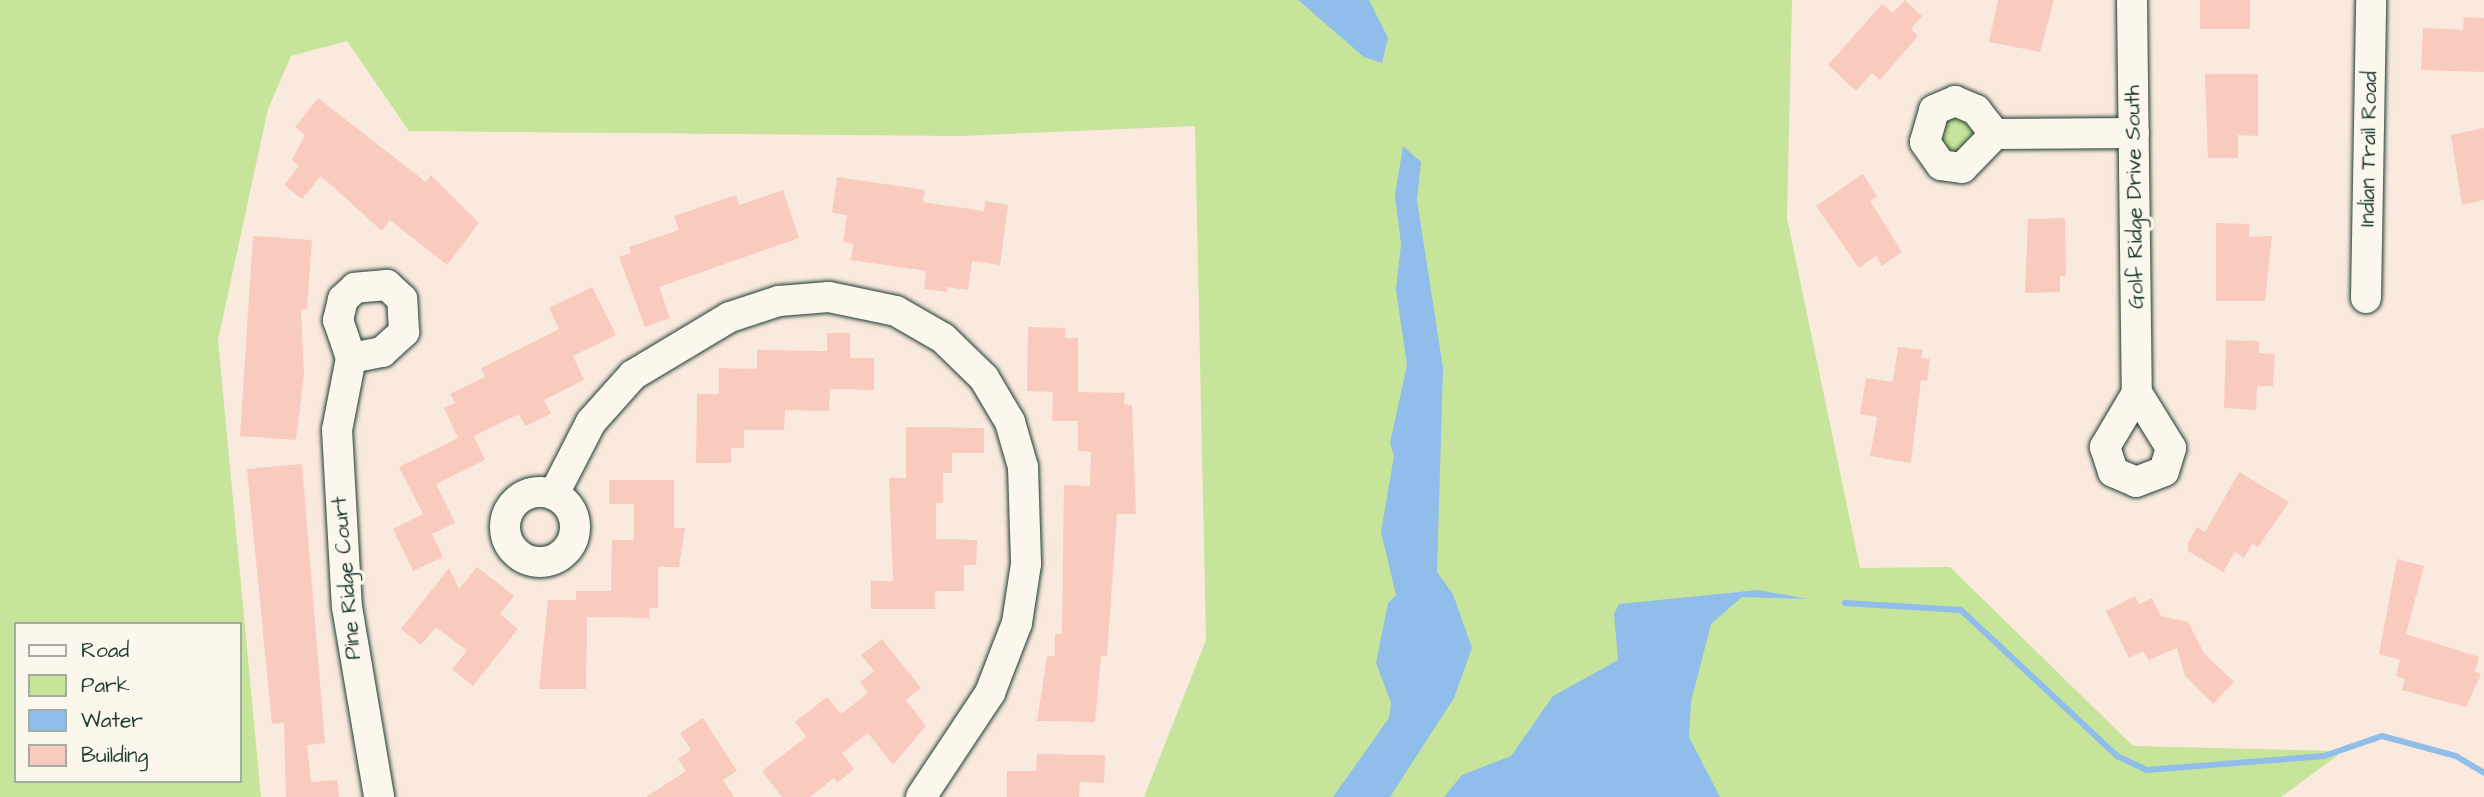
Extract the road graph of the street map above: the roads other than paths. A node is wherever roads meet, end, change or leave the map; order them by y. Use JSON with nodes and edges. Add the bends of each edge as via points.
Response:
{"nodes":[{"id":1,"x":2132,"y":0,"type":"edge"},
{"id":2,"x":2371,"y":0,"type":"edge"},
{"id":3,"x":2134,"y":133,"type":"junction"},
{"id":4,"x":1995,"y":134,"type":"dead end"},
{"id":5,"x":2366,"y":298,"type":"dead end"},
{"id":6,"x":351,"y":358,"type":"dead end"},
{"id":7,"x":2137,"y":394,"type":"dead end"},
{"id":8,"x":554,"y":494,"type":"dead end"},
{"id":9,"x":379,"y":797,"type":"edge"},
{"id":10,"x":921,"y":797,"type":"edge"}],
"edges":[{"from":1,"to":3,"type":"street","name":"Golf Ridge Drive South"},
{"from":2,"to":5,"type":"street","name":"Indian Trail Road"},
{"from":3,"to":4,"type":"street"},
{"from":3,"to":7,"type":"street","name":"Golf Ridge Drive South"},
{"from":6,"to":9,"type":"street","name":"Pine Ridge Court","via":[[338,412],[341,540],[351,646]]},
{"from":8,"to":10,"type":"street","via":[[591,422],[633,375],[730,317],[779,301],[829,297],[896,311],[943,338],[984,378],[1010,422],[1024,477],[1026,564],[1017,623],[990,693]]}]}
